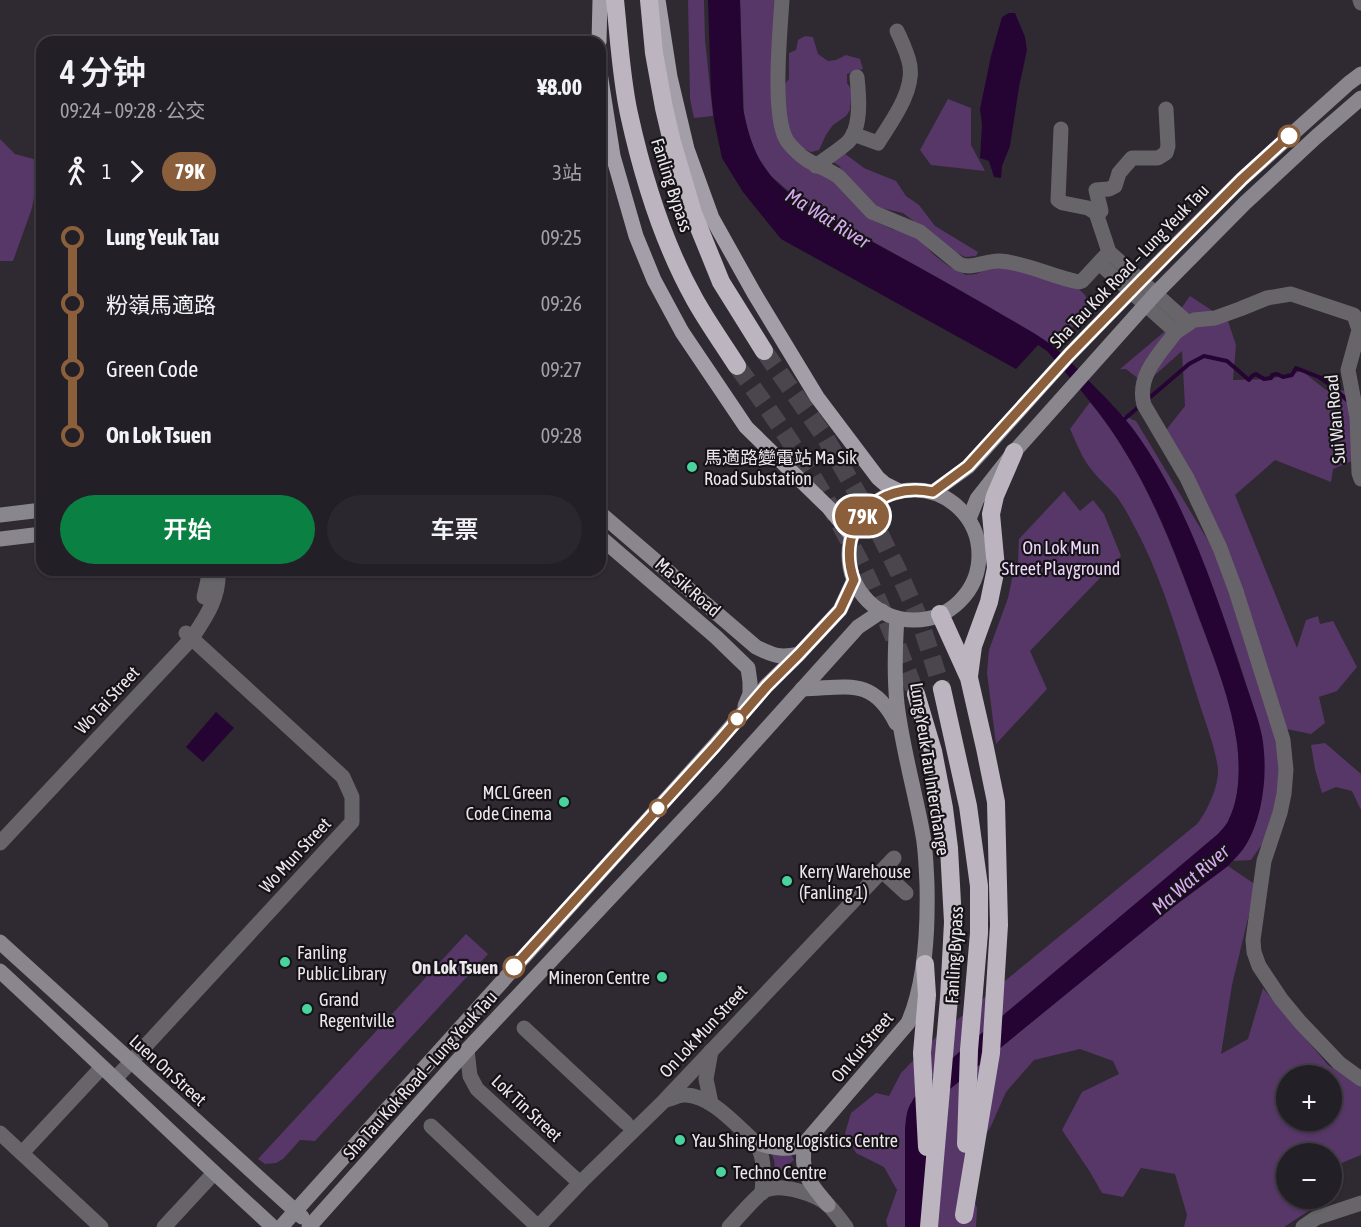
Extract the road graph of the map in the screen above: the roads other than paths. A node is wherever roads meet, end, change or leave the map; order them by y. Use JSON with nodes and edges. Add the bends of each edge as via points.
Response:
{"nodes":[{"id":1,"x":600,"y":0,"type":"edge"},
{"id":2,"x":615,"y":0,"type":"edge"},
{"id":3,"x":649,"y":0,"type":"edge"},
{"id":4,"x":658,"y":0,"type":"edge"},
{"id":5,"x":782,"y":0,"type":"edge"},
{"id":6,"x":897,"y":31,"type":"dead end"},
{"id":7,"x":599,"y":36,"type":"edge"},
{"id":8,"x":1361,"y":74,"type":"edge"},
{"id":9,"x":857,"y":77,"type":"dead end"},
{"id":10,"x":1361,"y":98,"type":"edge"},
{"id":11,"x":606,"y":109,"type":"edge"},
{"id":12,"x":1166,"y":109,"type":"dead end"},
{"id":13,"x":1061,"y":129,"type":"dead end"},
{"id":14,"x":853,"y":134,"type":"junction"},
{"id":15,"x":816,"y":166,"type":"junction"},
{"id":16,"x":1096,"y":213,"type":"junction"},
{"id":17,"x":1104,"y":258,"type":"junction"},
{"id":18,"x":1136,"y":286,"type":"junction"},
{"id":19,"x":1151,"y":299,"type":"junction"},
{"id":20,"x":1182,"y":327,"type":"junction"},
{"id":21,"x":764,"y":351,"type":"tunnel mouth"},
{"id":22,"x":737,"y":366,"type":"tunnel mouth"},
{"id":23,"x":1014,"y":452,"type":"junction"},
{"id":24,"x":1361,"y":479,"type":"edge"},
{"id":25,"x":899,"y":491,"type":"junction"},
{"id":26,"x":933,"y":492,"type":"junction"},
{"id":27,"x":36,"y":511,"type":"edge"},
{"id":28,"x":0,"y":515,"type":"edge"},
{"id":29,"x":606,"y":518,"type":"edge"},
{"id":30,"x":969,"y":519,"type":"junction"},
{"id":31,"x":36,"y":535,"type":"edge"},
{"id":32,"x":852,"y":536,"type":"junction"},
{"id":33,"x":0,"y":540,"type":"edge"},
{"id":34,"x":606,"y":542,"type":"edge"},
{"id":35,"x":208,"y":576,"type":"edge"},
{"id":36,"x":218,"y":576,"type":"edge"},
{"id":37,"x":854,"y":580,"type":"junction"},
{"id":38,"x":882,"y":611,"type":"junction"},
{"id":39,"x":940,"y":614,"type":"junction"},
{"id":40,"x":897,"y":618,"type":"junction"},
{"id":41,"x":189,"y":635,"type":"junction"},
{"id":42,"x":799,"y":654,"type":"junction"},
{"id":43,"x":748,"y":668,"type":"joint"},
{"id":44,"x":969,"y":678,"type":"junction"},
{"id":45,"x":802,"y":689,"type":"junction"},
{"id":46,"x":942,"y":689,"type":"tunnel mouth"},
{"id":47,"x":916,"y":694,"type":"tunnel mouth"},
{"id":48,"x":741,"y":714,"type":"junction"},
{"id":49,"x":903,"y":736,"type":"junction"},
{"id":50,"x":0,"y":833,"type":"edge"},
{"id":51,"x":0,"y":843,"type":"edge"},
{"id":52,"x":894,"y":858,"type":"dead end"},
{"id":53,"x":882,"y":871,"type":"junction"},
{"id":54,"x":906,"y":892,"type":"dead end"},
{"id":55,"x":0,"y":942,"type":"edge"},
{"id":56,"x":925,"y":964,"type":"junction"},
{"id":57,"x":0,"y":971,"type":"edge"},
{"id":58,"x":524,"y":1028,"type":"dead end"},
{"id":59,"x":467,"y":1050,"type":"junction"},
{"id":60,"x":711,"y":1051,"type":"junction"},
{"id":61,"x":131,"y":1062,"type":"junction"},
{"id":62,"x":102,"y":1067,"type":"junction"},
{"id":63,"x":115,"y":1079,"type":"junction"},
{"id":64,"x":1361,"y":1079,"type":"edge"},
{"id":65,"x":664,"y":1101,"type":"junction"},
{"id":66,"x":711,"y":1103,"type":"junction"},
{"id":67,"x":626,"y":1123,"type":"dead end"},
{"id":68,"x":431,"y":1126,"type":"dead end"},
{"id":69,"x":0,"y":1133,"type":"edge"},
{"id":70,"x":755,"y":1142,"type":"junction"},
{"id":71,"x":805,"y":1143,"type":"junction"},
{"id":72,"x":22,"y":1153,"type":"junction"},
{"id":73,"x":214,"y":1173,"type":"junction"},
{"id":74,"x":580,"y":1183,"type":"junction"},
{"id":75,"x":762,"y":1193,"type":"junction"},
{"id":76,"x":1361,"y":1203,"type":"edge"},
{"id":77,"x":828,"y":1205,"type":"junction"},
{"id":78,"x":295,"y":1211,"type":"junction"},
{"id":79,"x":930,"y":1220,"type":"edge"},
{"id":80,"x":963,"y":1221,"type":"edge"},
{"id":81,"x":310,"y":1226,"type":"edge"},
{"id":82,"x":101,"y":1227,"type":"edge"},
{"id":83,"x":164,"y":1227,"type":"edge"},
{"id":84,"x":273,"y":1227,"type":"edge"},
{"id":85,"x":281,"y":1227,"type":"edge"},
{"id":86,"x":538,"y":1227,"type":"edge"},
{"id":87,"x":729,"y":1227,"type":"edge"},
{"id":88,"x":846,"y":1227,"type":"edge"},
{"id":89,"x":1303,"y":1227,"type":"edge"}],
"edges":[{"from":1,"to":7,"type":"main road"},
{"from":2,"to":22,"type":"highway","name":"Fanling Bypass","via":[[629,113],[659,220],[694,299]]},
{"from":3,"to":21,"type":"highway","name":"Fanling Bypass","via":[[664,108],[693,213],[721,282]]},
{"from":4,"to":25,"type":"main road","via":[[687,149],[712,218],[817,397],[878,478]]},
{"from":5,"to":15,"type":"street","via":[[778,79],[782,127],[796,152]]},
{"from":6,"to":14,"type":"street","via":[[910,68],[899,110],[878,143]]},
{"from":8,"to":18,"type":"main road","name":"Sha Tau Kok Road – Lung Yeuk Tau","via":[[1242,179]]},
{"from":9,"to":14,"type":"street","via":[[858,112]]},
{"from":10,"to":19,"type":"main road","via":[[1245,203]]},
{"from":11,"to":32,"type":"main road","via":[[614,156],[636,236],[682,332],[746,427],[829,508]]},
{"from":12,"to":16,"type":"street","via":[[1166,153],[1158,158],[1132,158],[1119,173],[1115,186],[1096,190],[1101,211]]},
{"from":13,"to":16,"type":"street","via":[[1058,200]]},
{"from":14,"to":15,"type":"street"},
{"from":15,"to":17,"type":"street","via":[[838,177],[872,212],[920,232],[965,267],[1009,262],[1079,282]]},
{"from":16,"to":17,"type":"street"},
{"from":17,"to":18,"type":"street"},
{"from":18,"to":19,"type":"street"},
{"from":18,"to":26,"type":"main road","name":"Sha Tau Kok Road – Lung Yeuk Tau","via":[[968,466]]},
{"from":19,"to":20,"type":"street"},
{"from":19,"to":23,"type":"main road"},
{"from":20,"to":24,"type":"street","name":"Sui Wan Road","via":[[1194,320],[1215,318],[1267,298],[1291,294],[1354,315],[1359,330],[1348,370],[1357,417]]},
{"from":20,"to":64,"type":"street","via":[[1146,375],[1142,398],[1220,548],[1284,749],[1284,794],[1264,861],[1254,952],[1263,974],[1299,1022],[1339,1063]]},
{"from":23,"to":30,"type":"main road","via":[[977,499]]},
{"from":23,"to":44,"type":"highway","via":[[991,514],[996,568],[973,646]]},
{"from":25,"to":26,"type":"main road"},
{"from":25,"to":32,"type":"main road","via":[[869,507]]},
{"from":26,"to":30,"type":"main road","via":[[953,502]]},
{"from":27,"to":28,"type":"main road"},
{"from":29,"to":42,"type":"main road","name":"Ma Sik Road","via":[[751,643],[778,657]]},
{"from":30,"to":39,"type":"main road","via":[[980,551],[977,573],[959,602]]},
{"from":31,"to":33,"type":"main road"},
{"from":32,"to":37,"type":"main road","via":[[849,562]]},
{"from":34,"to":43,"type":"main road","name":"Ma Sik Road"},
{"from":35,"to":41,"type":"street","name":"Wo Tai Street","via":[[200,612]]},
{"from":36,"to":41,"type":"street","name":"Wo Tai Street","via":[[208,615]]},
{"from":37,"to":38,"type":"main road","via":[[866,598]]},
{"from":37,"to":42,"type":"main road","name":"Sha Tau Kok Road – Lung Yeuk Tau","via":[[840,610]]},
{"from":38,"to":40,"type":"main road"},
{"from":38,"to":45,"type":"main road","name":"Sha Tau Kok Road – Lung Yeuk Tau","via":[[858,627]]},
{"from":39,"to":40,"type":"main road","via":[[919,620]]},
{"from":39,"to":44,"type":"highway"},
{"from":40,"to":49,"type":"main road","name":"Lung Yeuk Tau Interchange","via":[[894,671]]},
{"from":41,"to":50,"type":"street","name":"Wo Tai Street"},
{"from":41,"to":51,"type":"street","name":"Wo Tai Street"},
{"from":41,"to":61,"type":"street","name":"Wo Mun Street","via":[[344,777],[352,797],[352,822]]},
{"from":42,"to":48,"type":"main road","name":"Sha Tau Kok Road – Lung Yeuk Tau"},
{"from":43,"to":48,"type":"main road","name":"Sha Tau Kok Road – Lung Yeuk Tau","via":[[750,694]]},
{"from":44,"to":80,"type":"highway","via":[[996,802],[999,925],[991,1053]]},
{"from":45,"to":49,"type":"main road","via":[[863,689],[889,709]]},
{"from":45,"to":59,"type":"main road","name":"Sha Tau Kok Road – Lung Yeuk Tau"},
{"from":46,"to":80,"type":"highway","name":"Fanling Bypass","via":[[967,796],[979,886]]},
{"from":47,"to":79,"type":"highway","name":"Fanling Bypass","via":[[941,791],[949,848],[952,922]]},
{"from":48,"to":78,"type":"main road","name":"Sha Tau Kok Road – Lung Yeuk Tau"},
{"from":49,"to":56,"type":"main road","name":"Lung Yeuk Tau Interchange","via":[[926,854]]},
{"from":52,"to":53,"type":"street","name":"On Lok Mun Street"},
{"from":53,"to":54,"type":"street"},
{"from":53,"to":60,"type":"street","name":"On Lok Mun Street"},
{"from":55,"to":61,"type":"main road","name":"Luen On Street"},
{"from":56,"to":71,"type":"main road","name":"On Kui Street","via":[[908,1023]]},
{"from":56,"to":79,"type":"highway","via":[[927,995],[922,1053]]},
{"from":57,"to":62,"type":"main road"},
{"from":58,"to":67,"type":"street"},
{"from":59,"to":74,"type":"street","name":"Lok Tin Street","via":[[470,1076],[477,1089]]},
{"from":59,"to":81,"type":"main road","name":"Sha Tau Kok Road – Lung Yeuk Tau"},
{"from":60,"to":65,"type":"street","name":"On Lok Mun Street"},
{"from":60,"to":66,"type":"street","via":[[706,1079]]},
{"from":61,"to":63,"type":"street","name":"Wo Mun Street"},
{"from":61,"to":78,"type":"main road","name":"Luen On Street"},
{"from":62,"to":63,"type":"main road"},
{"from":62,"to":72,"type":"street"},
{"from":63,"to":73,"type":"main road"},
{"from":65,"to":66,"type":"street","via":[[684,1095]]},
{"from":65,"to":74,"type":"street","name":"On Lok Mun Street"},
{"from":66,"to":70,"type":"street"},
{"from":68,"to":86,"type":"street"},
{"from":69,"to":72,"type":"street"},
{"from":70,"to":71,"type":"main road","via":[[780,1149]]},
{"from":70,"to":75,"type":"street","via":[[764,1162]]},
{"from":71,"to":77,"type":"main road","via":[[802,1160],[807,1178]]},
{"from":72,"to":82,"type":"street"},
{"from":73,"to":83,"type":"street"},
{"from":73,"to":84,"type":"main road"},
{"from":74,"to":86,"type":"street","name":"On Lok Mun Street"},
{"from":75,"to":77,"type":"street","via":[[771,1188],[794,1190]]},
{"from":75,"to":87,"type":"street"},
{"from":76,"to":89,"type":"street","via":[[1316,1218]]},
{"from":77,"to":88,"type":"street"},
{"from":78,"to":81,"type":"main road","name":"Luen On Street"},
{"from":78,"to":85,"type":"main road","name":"Sha Tau Kok Road – Lung Yeuk Tau"}]}
